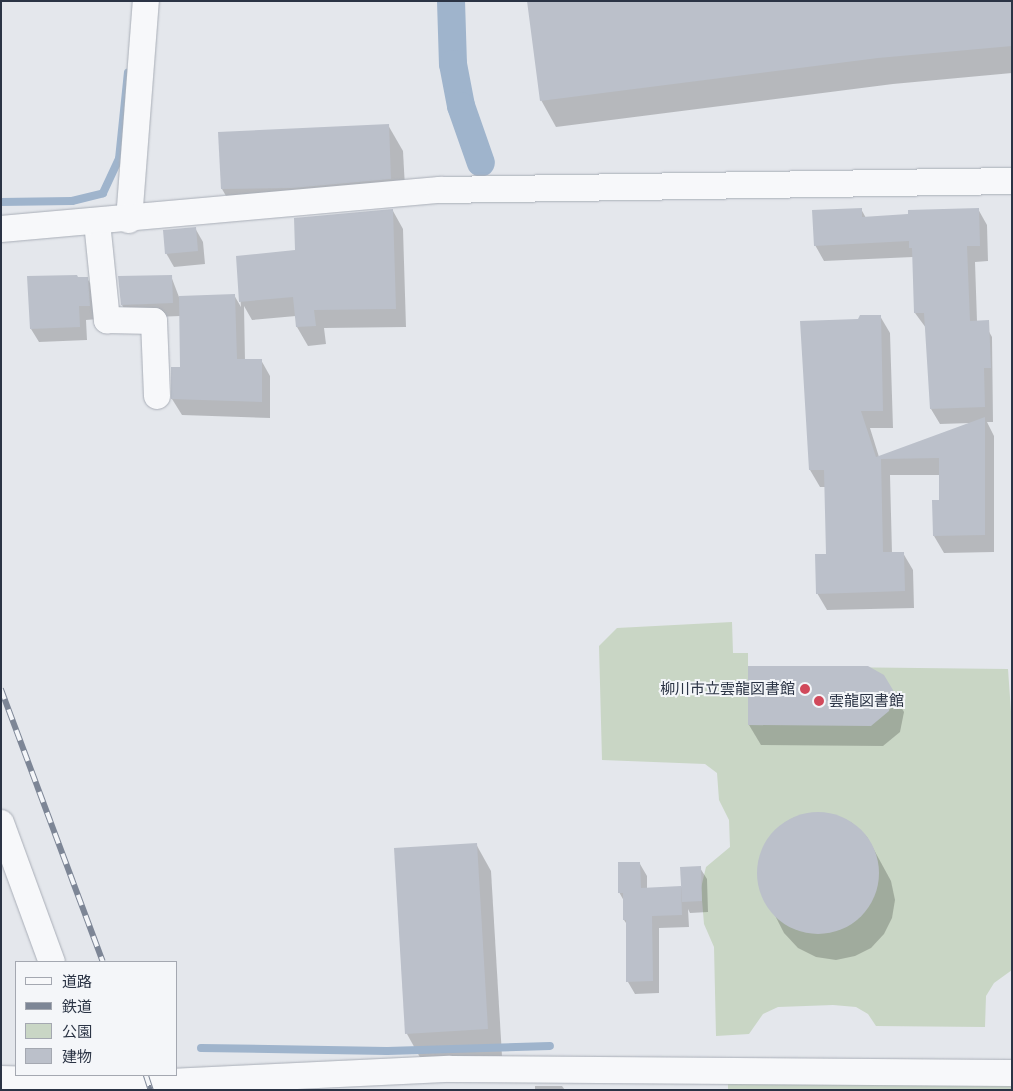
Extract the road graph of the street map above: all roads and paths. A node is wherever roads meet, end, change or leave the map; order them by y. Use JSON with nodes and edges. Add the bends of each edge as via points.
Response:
{"nodes":[{"id":1,"x":146,"y":1,"type":"edge"},
{"id":2,"x":1012,"y":181,"type":"edge"},
{"id":3,"x":129,"y":220,"type":"junction"},
{"id":4,"x":97,"y":222,"type":"junction"},
{"id":5,"x":1,"y":229,"type":"edge"},
{"id":6,"x":157,"y":396,"type":"dead end"},
{"id":7,"x":1,"y":822,"type":"edge"},
{"id":8,"x":52,"y":961,"type":"edge"},
{"id":9,"x":1012,"y":1073,"type":"edge"},
{"id":10,"x":76,"y":1078,"type":"edge"},
{"id":11,"x":1,"y":1079,"type":"edge"},
{"id":12,"x":450,"y":1079,"type":"edge"},
{"id":13,"x":36,"y":1085,"type":"edge"}],
"edges":[{"from":1,"to":3,"type":"street"},
{"from":2,"to":3,"type":"street","via":[[440,190]]},
{"from":3,"to":4,"type":"street"},
{"from":4,"to":5,"type":"street"},
{"from":4,"to":6,"type":"street","via":[[107,320],[154,321]]},
{"from":7,"to":8,"type":"street"},
{"from":9,"to":12,"type":"street"},
{"from":10,"to":12,"type":"street","via":[[149,1083]]},
{"from":10,"to":13,"type":"street"},
{"from":11,"to":13,"type":"street"}]}
